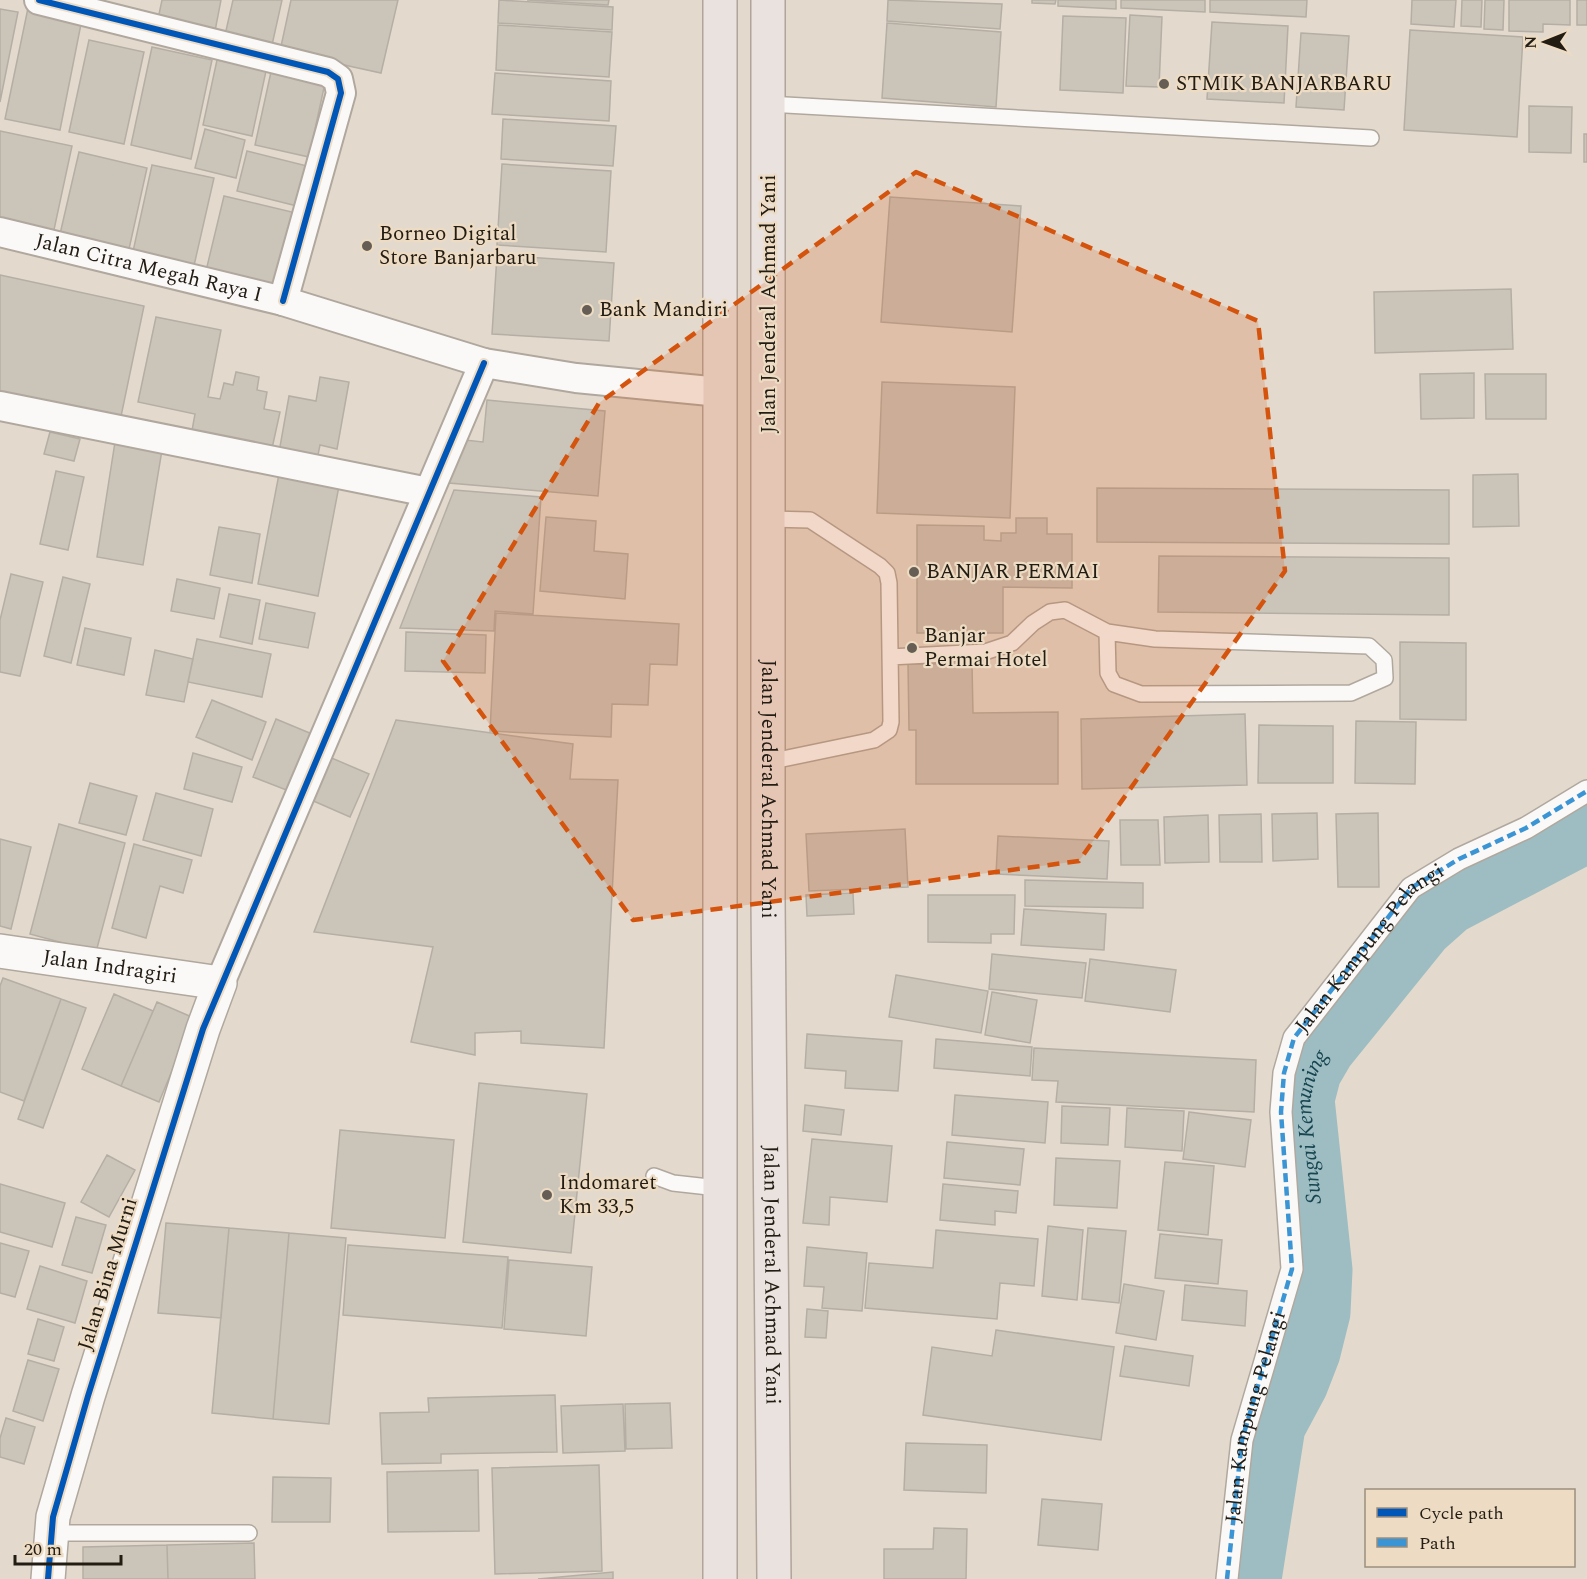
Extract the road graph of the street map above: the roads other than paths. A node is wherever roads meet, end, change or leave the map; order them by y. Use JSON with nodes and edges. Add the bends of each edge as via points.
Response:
{"nodes":[{"id":1,"x":39,"y":0,"type":"edge"},
{"id":2,"x":720,"y":0,"type":"edge"},
{"id":3,"x":768,"y":0,"type":"edge"},
{"id":4,"x":768,"y":104,"type":"junction"},
{"id":5,"x":1371,"y":138,"type":"dead end"},
{"id":6,"x":0,"y":232,"type":"edge"},
{"id":7,"x":283,"y":302,"type":"junction"},
{"id":8,"x":484,"y":363,"type":"junction"},
{"id":9,"x":720,"y":392,"type":"junction"},
{"id":10,"x":0,"y":406,"type":"edge"},
{"id":11,"x":429,"y":492,"type":"junction"},
{"id":12,"x":769,"y":519,"type":"junction"},
{"id":13,"x":1107,"y":632,"type":"junction"},
{"id":14,"x":890,"y":657,"type":"junction"},
{"id":15,"x":768,"y":762,"type":"junction"},
{"id":16,"x":1587,"y":791,"type":"edge"},
{"id":17,"x":719,"y":899,"type":"junction"},
{"id":18,"x":768,"y":900,"type":"junction"},
{"id":19,"x":0,"y":951,"type":"edge"},
{"id":20,"x":220,"y":983,"type":"junction"},
{"id":21,"x":654,"y":1176,"type":"dead end"},
{"id":22,"x":718,"y":1188,"type":"junction"},
{"id":23,"x":770,"y":1258,"type":"junction"},
{"id":24,"x":718,"y":1259,"type":"junction"},
{"id":25,"x":52,"y":1533,"type":"junction"},
{"id":26,"x":249,"y":1533,"type":"dead end"},
{"id":27,"x":48,"y":1579,"type":"edge"},
{"id":28,"x":720,"y":1579,"type":"edge"},
{"id":29,"x":774,"y":1579,"type":"edge"},
{"id":30,"x":1227,"y":1579,"type":"edge"}],
"edges":[{"from":1,"to":7,"type":"street","via":[[328,72],[338,79],[340,93]]},
{"from":2,"to":9,"type":"highway"},
{"from":3,"to":4,"type":"highway","name":"Jalan Jenderal Achmad Yani"},
{"from":4,"to":5,"type":"lane"},
{"from":4,"to":12,"type":"highway","name":"Jalan Jenderal Achmad Yani"},
{"from":6,"to":7,"type":"street","name":"Jalan Citra Megah Raya I"},
{"from":7,"to":8,"type":"street","name":"Jalan Citra Megah Raya I"},
{"from":8,"to":9,"type":"street","name":"Jalan Citra Megah Raya I","via":[[576,378]]},
{"from":8,"to":11,"type":"street"},
{"from":9,"to":17,"type":"highway"},
{"from":10,"to":11,"type":"street"},
{"from":11,"to":20,"type":"street"},
{"from":12,"to":14,"type":"lane","via":[[810,520],[887,573]]},
{"from":12,"to":15,"type":"highway","name":"Jalan Jenderal Achmad Yani"},
{"from":13,"to":13,"type":"lane","via":[[1155,639],[1369,646],[1384,660],[1384,678],[1351,693],[1141,694],[1114,684],[1108,673]]},
{"from":13,"to":14,"type":"lane","via":[[1065,610],[1050,612],[1012,643],[985,652]]},
{"from":14,"to":15,"type":"lane","via":[[891,722],[883,735]]},
{"from":15,"to":18,"type":"highway","name":"Jalan Jenderal Achmad Yani"},
{"from":16,"to":30,"type":"street","name":"Jalan Kampung Pelangi","via":[[1411,888],[1294,1038],[1284,1073],[1281,1112],[1292,1269],[1242,1440]]},
{"from":17,"to":18,"type":"highway"},
{"from":17,"to":22,"type":"highway"},
{"from":18,"to":23,"type":"highway","name":"Jalan Jenderal Achmad Yani"},
{"from":19,"to":20,"type":"street","name":"Jalan Indragiri"},
{"from":20,"to":25,"type":"street","name":"Jalan Bina Murni","via":[[88,1396],[53,1517]]},
{"from":21,"to":22,"type":"lane","via":[[673,1183]]},
{"from":22,"to":24,"type":"highway"},
{"from":23,"to":24,"type":"highway"},
{"from":23,"to":29,"type":"highway","name":"Jalan Jenderal Achmad Yani"},
{"from":24,"to":28,"type":"highway"},
{"from":25,"to":26,"type":"lane"},
{"from":25,"to":27,"type":"street","name":"Jalan Bina Murni"}]}
